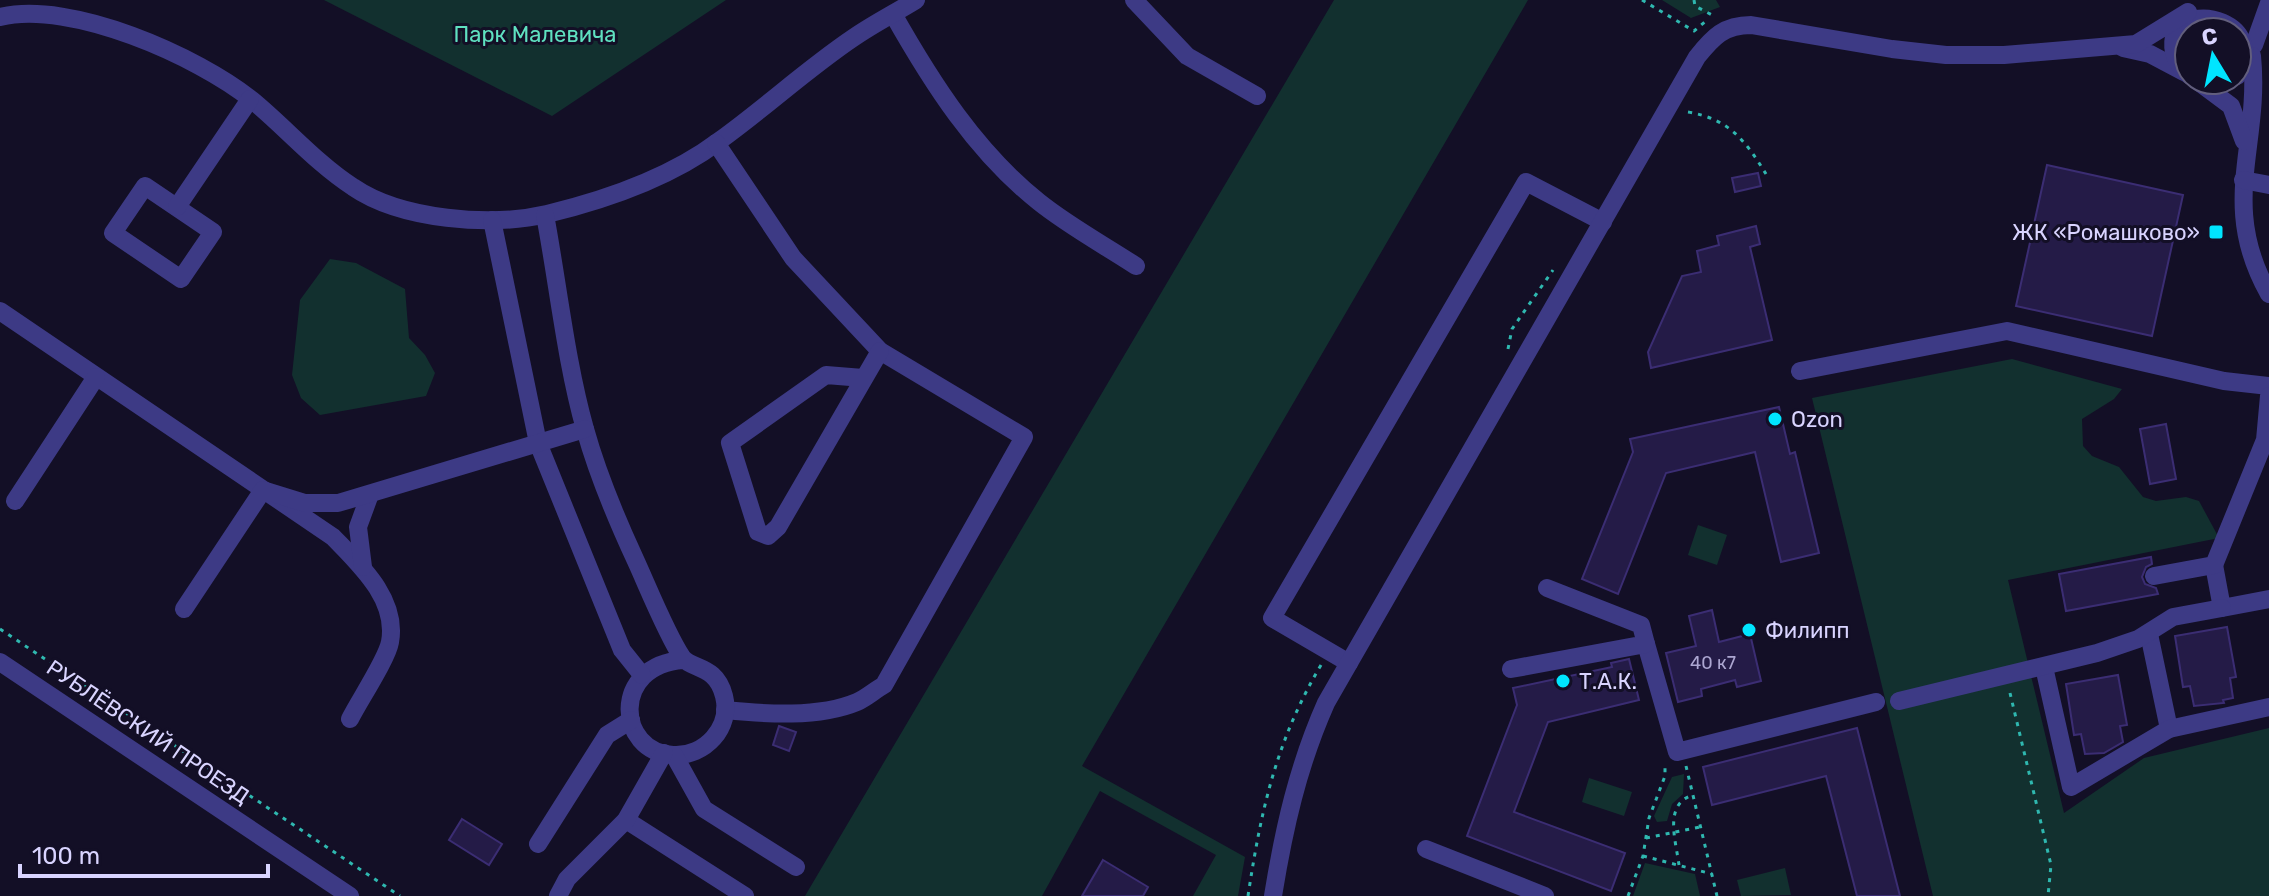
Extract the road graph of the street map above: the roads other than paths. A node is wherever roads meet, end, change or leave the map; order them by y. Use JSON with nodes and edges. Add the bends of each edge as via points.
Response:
{"nodes":[{"id":1,"x":916,"y":0,"type":"edge"},
{"id":2,"x":1134,"y":0,"type":"edge"},
{"id":3,"x":2216,"y":2,"type":"edge"},
{"id":4,"x":2269,"y":3,"type":"edge"},
{"id":5,"x":2188,"y":12,"type":"junction"},
{"id":6,"x":893,"y":14,"type":"junction"},
{"id":7,"x":2184,"y":16,"type":"edge"},
{"id":8,"x":2243,"y":16,"type":"edge"},
{"id":9,"x":0,"y":17,"type":"edge"},
{"id":10,"x":2120,"y":48,"type":"junction"},
{"id":11,"x":2253,"y":51,"type":"joint"},
{"id":12,"x":2173,"y":67,"type":"edge"},
{"id":13,"x":1257,"y":96,"type":"dead end"},
{"id":14,"x":2218,"y":96,"type":"edge"},
{"id":15,"x":250,"y":99,"type":"junction"},
{"id":16,"x":2260,"y":114,"type":"edge"},
{"id":17,"x":716,"y":143,"type":"junction"},
{"id":18,"x":2245,"y":147,"type":"junction"},
{"id":19,"x":2243,"y":180,"type":"junction"},
{"id":20,"x":2269,"y":185,"type":"edge"},
{"id":21,"x":177,"y":207,"type":"junction"},
{"id":22,"x":545,"y":215,"type":"junction"},
{"id":23,"x":492,"y":220,"type":"junction"},
{"id":24,"x":1603,"y":222,"type":"junction"},
{"id":25,"x":1136,"y":266,"type":"dead end"},
{"id":26,"x":2269,"y":294,"type":"edge"},
{"id":27,"x":0,"y":311,"type":"edge"},
{"id":28,"x":880,"y":351,"type":"junction"},
{"id":29,"x":1800,"y":371,"type":"dead end"},
{"id":30,"x":96,"y":377,"type":"junction"},
{"id":31,"x":863,"y":378,"type":"junction"},
{"id":32,"x":2269,"y":386,"type":"edge"},
{"id":33,"x":2269,"y":396,"type":"edge"},
{"id":34,"x":585,"y":429,"type":"junction"},
{"id":35,"x":538,"y":443,"type":"junction"},
{"id":36,"x":263,"y":490,"type":"junction"},
{"id":37,"x":369,"y":497,"type":"junction"},
{"id":38,"x":15,"y":501,"type":"dead end"},
{"id":39,"x":2214,"y":565,"type":"junction"},
{"id":40,"x":363,"y":567,"type":"junction"},
{"id":41,"x":2154,"y":576,"type":"dead end"},
{"id":42,"x":1547,"y":588,"type":"dead end"},
{"id":43,"x":2269,"y":599,"type":"edge"},
{"id":44,"x":2222,"y":608,"type":"junction"},
{"id":45,"x":184,"y":609,"type":"dead end"},
{"id":46,"x":2149,"y":634,"type":"junction"},
{"id":47,"x":1646,"y":644,"type":"junction"},
{"id":48,"x":683,"y":660,"type":"junction"},
{"id":49,"x":0,"y":662,"type":"edge"},
{"id":50,"x":1349,"y":663,"type":"junction"},
{"id":51,"x":2044,"y":667,"type":"junction"},
{"id":52,"x":1511,"y":669,"type":"dead end"},
{"id":53,"x":642,"y":675,"type":"junction"},
{"id":54,"x":1899,"y":701,"type":"dead end"},
{"id":55,"x":1876,"y":702,"type":"dead end"},
{"id":56,"x":2269,"y":707,"type":"edge"},
{"id":57,"x":725,"y":710,"type":"junction"},
{"id":58,"x":350,"y":719,"type":"dead end"},
{"id":59,"x":631,"y":720,"type":"junction"},
{"id":60,"x":2169,"y":729,"type":"junction"},
{"id":61,"x":669,"y":754,"type":"junction"},
{"id":62,"x":626,"y":820,"type":"junction"},
{"id":63,"x":538,"y":844,"type":"dead end"},
{"id":64,"x":1426,"y":849,"type":"dead end"},
{"id":65,"x":796,"y":867,"type":"dead end"},
{"id":66,"x":350,"y":896,"type":"edge"},
{"id":67,"x":558,"y":896,"type":"edge"},
{"id":68,"x":745,"y":896,"type":"edge"},
{"id":69,"x":1273,"y":896,"type":"edge"},
{"id":70,"x":1545,"y":896,"type":"edge"}],
"edges":[{"from":1,"to":6,"type":"street"},
{"from":2,"to":13,"type":"street","via":[[1187,56]]},
{"from":3,"to":5,"type":"street"},
{"from":3,"to":8,"type":"street"},
{"from":4,"to":11,"type":"street"},
{"from":5,"to":7,"type":"street"},
{"from":5,"to":10,"type":"street","via":[[2150,38]]},
{"from":6,"to":17,"type":"street"},
{"from":6,"to":25,"type":"street","via":[[953,112],[1000,164],[1038,202]]},
{"from":9,"to":15,"type":"street","via":[[55,14],[131,33],[191,61]]},
{"from":10,"to":12,"type":"street","via":[[2150,54]]},
{"from":10,"to":24,"type":"street","via":[[1946,55],[1730,19],[1697,57]]},
{"from":11,"to":16,"type":"street"},
{"from":14,"to":18,"type":"street","via":[[2231,106]]},
{"from":15,"to":21,"type":"street"},
{"from":15,"to":23,"type":"street","via":[[354,188],[434,217]]},
{"from":16,"to":18,"type":"street"},
{"from":17,"to":22,"type":"street","via":[[643,183]]},
{"from":17,"to":28,"type":"street","via":[[793,258]]},
{"from":18,"to":19,"type":"street"},
{"from":19,"to":20,"type":"street"},
{"from":19,"to":26,"type":"street","via":[[2247,238]]},
{"from":21,"to":21,"type":"street","via":[[145,186],[113,233],[181,279],[213,232]]},
{"from":22,"to":23,"type":"street"},
{"from":22,"to":34,"type":"street"},
{"from":23,"to":35,"type":"street"},
{"from":24,"to":50,"type":"street"},
{"from":24,"to":50,"type":"street","via":[[1526,182],[1272,618]]},
{"from":27,"to":30,"type":"street"},
{"from":28,"to":31,"type":"street"},
{"from":28,"to":57,"type":"street","via":[[1024,437],[884,685],[857,702],[827,709]]},
{"from":29,"to":32,"type":"street","via":[[2007,331],[2224,381]]},
{"from":30,"to":36,"type":"street"},
{"from":30,"to":38,"type":"street"},
{"from":31,"to":31,"type":"street","via":[[778,527],[768,536],[758,532],[730,443],[826,375]]},
{"from":33,"to":39,"type":"street","via":[[2265,440]]},
{"from":34,"to":35,"type":"street"},
{"from":34,"to":48,"type":"street","via":[[634,557]]},
{"from":35,"to":37,"type":"street"},
{"from":35,"to":53,"type":"street","via":[[622,650]]},
{"from":36,"to":37,"type":"street","via":[[305,503]]},
{"from":36,"to":40,"type":"street","via":[[333,537]]},
{"from":36,"to":45,"type":"street"},
{"from":37,"to":40,"type":"street","via":[[358,527]]},
{"from":39,"to":41,"type":"street"},
{"from":39,"to":44,"type":"street"},
{"from":40,"to":58,"type":"street","via":[[377,586],[390,642]]},
{"from":42,"to":47,"type":"street","via":[[1641,625]]},
{"from":43,"to":44,"type":"street"},
{"from":44,"to":46,"type":"street","via":[[2173,617]]},
{"from":46,"to":51,"type":"street"},
{"from":46,"to":60,"type":"street"},
{"from":47,"to":52,"type":"street"},
{"from":47,"to":55,"type":"street","via":[[1677,752]]},
{"from":48,"to":53,"type":"street","via":[[664,661]]},
{"from":48,"to":57,"type":"street","via":[[710,673],[719,684]]},
{"from":49,"to":66,"type":"street","name":"РУБЛЁВСКИЙ ПРОЕЗД"},
{"from":50,"to":69,"type":"street","via":[[1303,757]]},
{"from":51,"to":54,"type":"street"},
{"from":51,"to":60,"type":"street","via":[[2071,787]]},
{"from":53,"to":59,"type":"street","via":[[631,697]]},
{"from":56,"to":60,"type":"street"},
{"from":57,"to":61,"type":"street","via":[[712,741],[688,754]]},
{"from":59,"to":61,"type":"street","via":[[651,747]]},
{"from":59,"to":63,"type":"street","via":[[607,735]]},
{"from":61,"to":62,"type":"street"},
{"from":61,"to":65,"type":"street","via":[[704,809]]},
{"from":62,"to":67,"type":"street","via":[[567,879]]},
{"from":62,"to":68,"type":"street"},
{"from":64,"to":70,"type":"street"}]}
